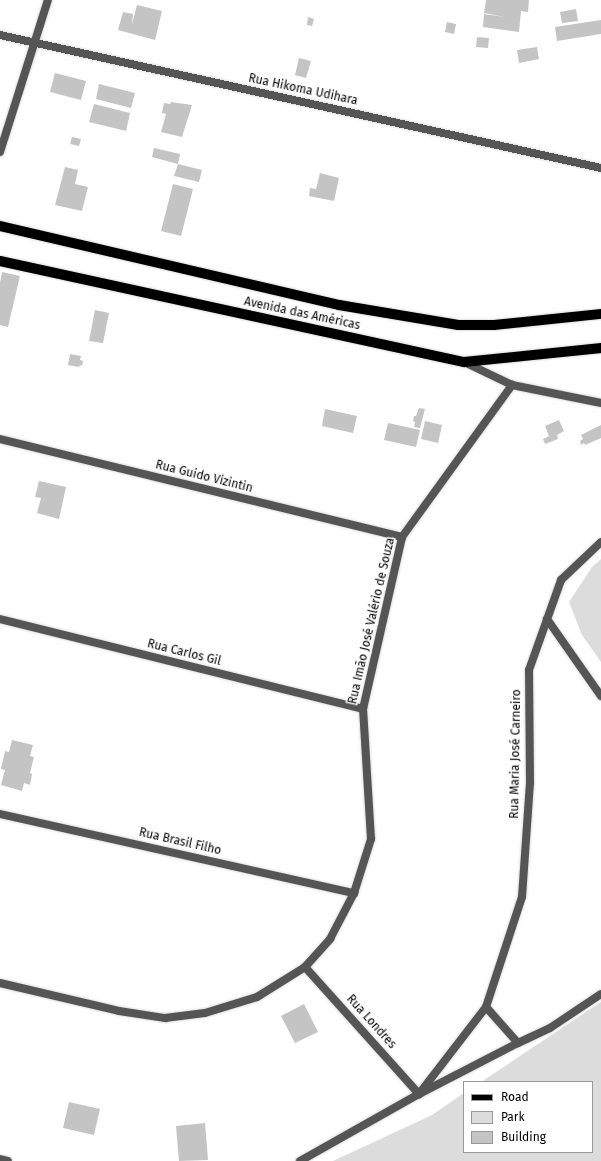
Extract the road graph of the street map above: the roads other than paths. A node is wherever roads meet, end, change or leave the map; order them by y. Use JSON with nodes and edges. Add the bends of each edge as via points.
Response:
{"nodes":[{"id":1,"x":48,"y":0,"type":"edge"},
{"id":2,"x":0,"y":35,"type":"edge"},
{"id":3,"x":34,"y":43,"type":"junction"},
{"id":4,"x":0,"y":152,"type":"edge"},
{"id":5,"x":601,"y":168,"type":"edge"},
{"id":6,"x":0,"y":226,"type":"edge"},
{"id":7,"x":0,"y":261,"type":"edge"},
{"id":8,"x":601,"y":314,"type":"edge"},
{"id":9,"x":601,"y":348,"type":"edge"},
{"id":10,"x":464,"y":362,"type":"junction"},
{"id":11,"x":512,"y":385,"type":"junction"},
{"id":12,"x":601,"y":403,"type":"edge"},
{"id":13,"x":0,"y":439,"type":"edge"},
{"id":14,"x":402,"y":537,"type":"junction"},
{"id":15,"x":601,"y":542,"type":"edge"},
{"id":16,"x":0,"y":619,"type":"edge"},
{"id":17,"x":547,"y":619,"type":"junction"},
{"id":18,"x":601,"y":696,"type":"edge"},
{"id":19,"x":363,"y":709,"type":"junction"},
{"id":20,"x":0,"y":814,"type":"edge"},
{"id":21,"x":354,"y":893,"type":"junction"},
{"id":22,"x":305,"y":967,"type":"junction"},
{"id":23,"x":0,"y":983,"type":"edge"},
{"id":24,"x":601,"y":994,"type":"edge"},
{"id":25,"x":486,"y":1007,"type":"junction"},
{"id":26,"x":518,"y":1043,"type":"junction"},
{"id":27,"x":419,"y":1094,"type":"junction"},
{"id":28,"x":0,"y":1160,"type":"edge"},
{"id":29,"x":8,"y":1161,"type":"edge"},
{"id":30,"x":300,"y":1161,"type":"edge"}],
"edges":[{"from":1,"to":3,"type":"street"},
{"from":2,"to":3,"type":"street","name":"Rua Hikoma Udihara"},
{"from":3,"to":4,"type":"street"},
{"from":3,"to":5,"type":"street","name":"Rua Hikoma Udihara"},
{"from":6,"to":8,"type":"main road","name":"Avenida das Américas","via":[[339,305],[458,325],[494,325]]},
{"from":7,"to":10,"type":"main road","name":"Avenida das Américas"},
{"from":9,"to":10,"type":"main road","name":"Avenida das Américas"},
{"from":10,"to":11,"type":"street"},
{"from":11,"to":12,"type":"street"},
{"from":11,"to":14,"type":"street","name":"Rua Imão José Valério de Souza"},
{"from":13,"to":14,"type":"street","name":"Rua Guido Vizintin"},
{"from":14,"to":19,"type":"street","name":"Rua Imão José Valério de Souza"},
{"from":15,"to":17,"type":"street","name":"Rua Maria José Carneiro","via":[[560,580]]},
{"from":16,"to":19,"type":"street","name":"Rua Carlos Gil"},
{"from":17,"to":18,"type":"street"},
{"from":17,"to":25,"type":"street","name":"Rua Maria José Carneiro","via":[[529,670],[530,782],[522,897]]},
{"from":19,"to":21,"type":"street","name":"Rua Imão José Valério de Souza","via":[[371,839]]},
{"from":20,"to":21,"type":"street","name":"Rua Brasil Filho"},
{"from":21,"to":22,"type":"street","name":"Rua Imão José Valério de Souza","via":[[330,939]]},
{"from":22,"to":23,"type":"street","name":"Rua Imão José Valério de Souza","via":[[258,997],[205,1014],[165,1018],[119,1011]]},
{"from":22,"to":27,"type":"street","name":"Rua Londres"},
{"from":24,"to":26,"type":"street","via":[[550,1028]]},
{"from":25,"to":26,"type":"street"},
{"from":25,"to":27,"type":"street","name":"Rua Maria José Carneiro"},
{"from":26,"to":27,"type":"street"},
{"from":27,"to":30,"type":"street"},
{"from":28,"to":29,"type":"street"}]}
